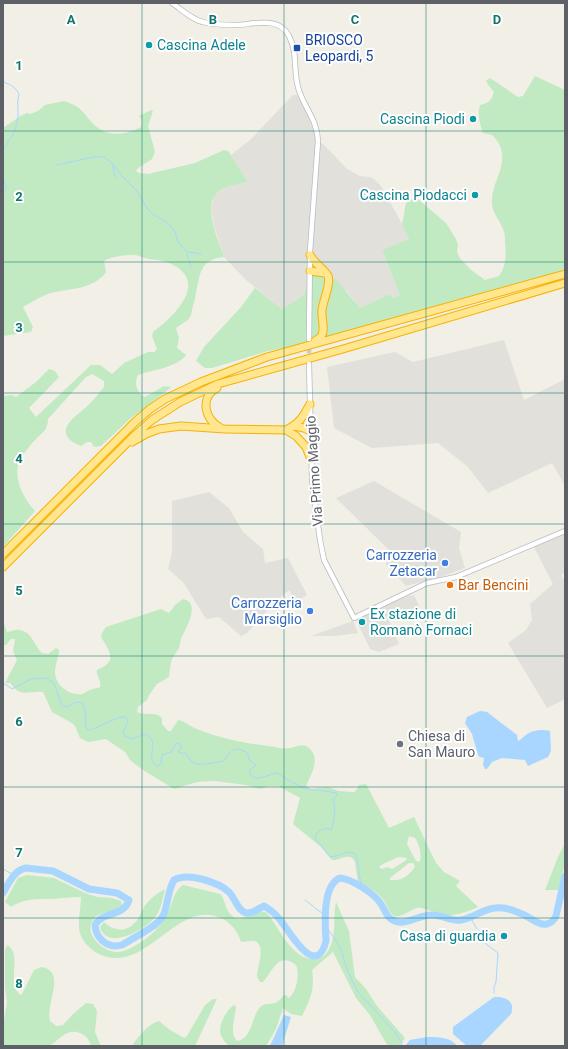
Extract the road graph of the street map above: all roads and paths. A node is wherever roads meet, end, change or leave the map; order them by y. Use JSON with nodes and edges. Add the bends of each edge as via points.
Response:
{"nodes":[{"id":1,"x":172,"y":3,"type":"edge"},
{"id":2,"x":310,"y":253,"type":"junction"},
{"id":3,"x":318,"y":266,"type":"junction"},
{"id":4,"x":310,"y":269,"type":"junction"},
{"id":5,"x":325,"y":273,"type":"junction"},
{"id":6,"x":565,"y":274,"type":"edge"},
{"id":7,"x":565,"y":283,"type":"edge"},
{"id":8,"x":382,"y":324,"type":"junction"},
{"id":9,"x":323,"y":328,"type":"junction"},
{"id":10,"x":309,"y":339,"type":"tunnel mouth"},
{"id":11,"x":267,"y":357,"type":"junction"},
{"id":12,"x":309,"y":364,"type":"tunnel mouth"},
{"id":13,"x":278,"y":367,"type":"junction"},
{"id":14,"x":310,"y":404,"type":"junction"},
{"id":15,"x":294,"y":426,"type":"junction"},
{"id":16,"x":225,"y":429,"type":"junction"},
{"id":17,"x":286,"y":430,"type":"junction"},
{"id":18,"x":310,"y":431,"type":"junction"},
{"id":19,"x":296,"y":436,"type":"junction"},
{"id":20,"x":310,"y":457,"type":"junction"},
{"id":21,"x":65,"y":505,"type":"junction"},
{"id":22,"x":565,"y":531,"type":"edge"},
{"id":23,"x":3,"y":554,"type":"edge"},
{"id":24,"x":3,"y":567,"type":"edge"}],
"edges":[{"from":1,"to":2,"type":"street","via":[[203,22],[232,25],[270,22],[280,26],[290,37],[299,90],[318,132]]},
{"from":2,"to":3,"type":"highway"},
{"from":2,"to":4,"type":"street"},
{"from":3,"to":4,"type":"highway"},
{"from":3,"to":5,"type":"highway"},
{"from":4,"to":5,"type":"highway"},
{"from":4,"to":10,"type":"street"},
{"from":5,"to":9,"type":"highway","via":[[328,279],[322,309]]},
{"from":6,"to":8,"type":"highway"},
{"from":7,"to":13,"type":"highway"},
{"from":8,"to":9,"type":"highway","via":[[334,335]]},
{"from":8,"to":11,"type":"highway"},
{"from":9,"to":11,"type":"highway","via":[[320,339]]},
{"from":11,"to":23,"type":"highway","via":[[201,382],[150,409]]},
{"from":12,"to":14,"type":"street","name":"Via Primo Maggio"},
{"from":13,"to":16,"type":"highway","via":[[220,387],[210,393],[206,404],[208,416],[212,422]]},
{"from":13,"to":21,"type":"highway","via":[[218,384],[180,402],[152,420]]},
{"from":14,"to":15,"type":"highway","via":[[302,420]]},
{"from":14,"to":18,"type":"street","name":"Via Primo Maggio"},
{"from":15,"to":17,"type":"highway"},
{"from":15,"to":18,"type":"highway"},
{"from":16,"to":17,"type":"highway"},
{"from":16,"to":21,"type":"highway","via":[[181,426],[162,428],[146,434],[125,448]]},
{"from":17,"to":19,"type":"highway"},
{"from":18,"to":19,"type":"highway"},
{"from":18,"to":20,"type":"street","name":"Via Primo Maggio"},
{"from":19,"to":20,"type":"highway","via":[[306,447]]},
{"from":20,"to":22,"type":"street","name":"Via Primo Maggio","via":[[315,509],[324,560],[354,618],[422,585],[456,577]]},
{"from":21,"to":24,"type":"highway"}]}
